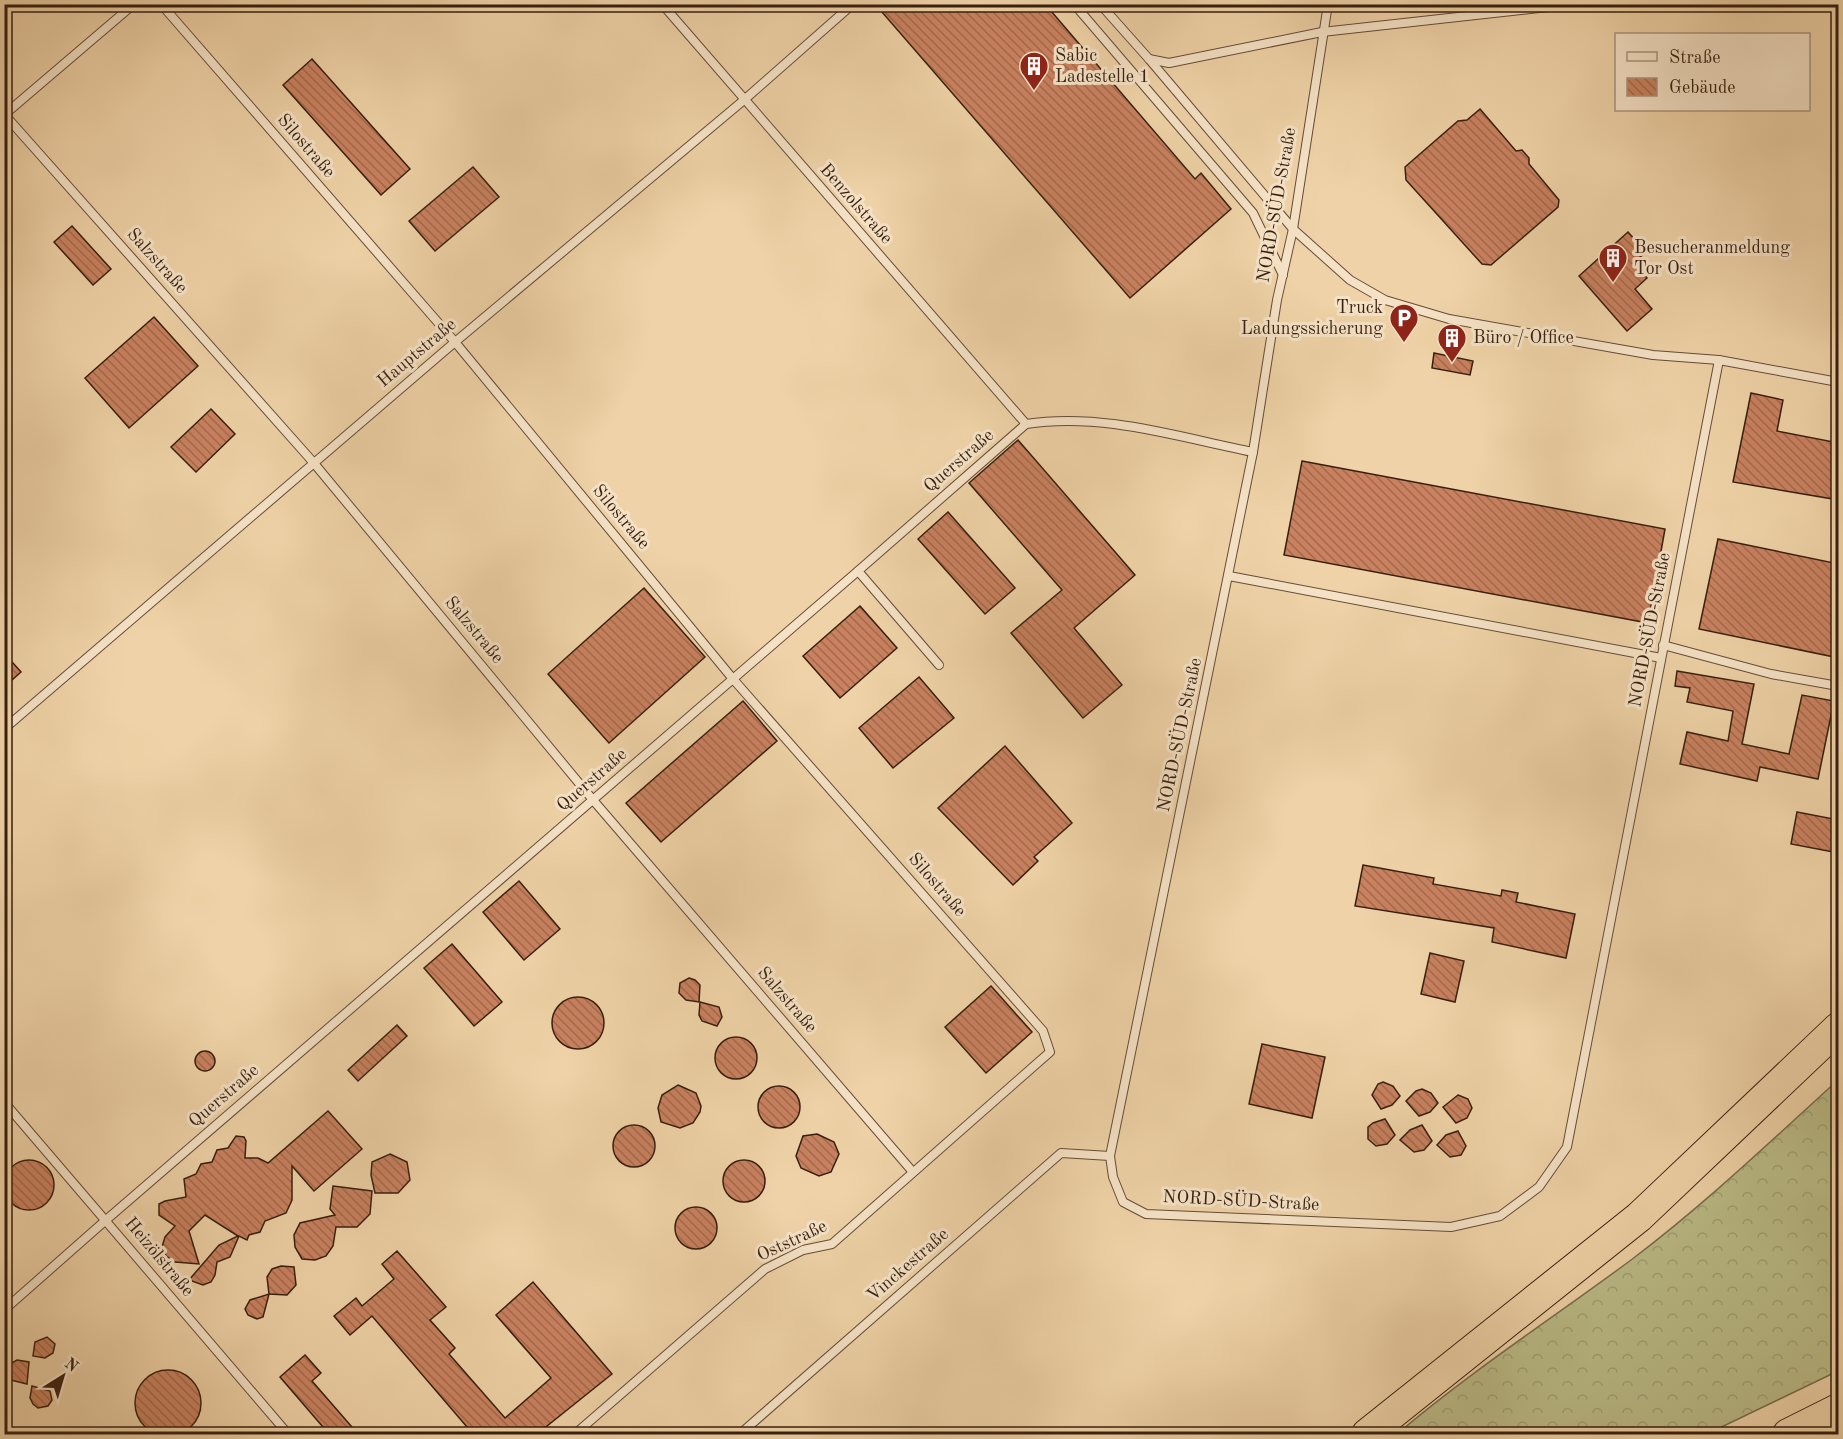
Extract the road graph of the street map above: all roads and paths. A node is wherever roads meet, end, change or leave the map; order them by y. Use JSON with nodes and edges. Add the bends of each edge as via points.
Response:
{"nodes":[{"id":1,"x":134,"y":4,"type":"edge"},
{"id":2,"x":161,"y":4,"type":"edge"},
{"id":3,"x":662,"y":4,"type":"edge"},
{"id":4,"x":853,"y":4,"type":"edge"},
{"id":5,"x":1074,"y":4,"type":"edge"},
{"id":6,"x":1100,"y":4,"type":"edge"},
{"id":7,"x":1328,"y":4,"type":"edge"},
{"id":8,"x":1575,"y":4,"type":"edge"},
{"id":9,"x":1322,"y":32,"type":"junction"},
{"id":10,"x":1149,"y":58,"type":"junction"},
{"id":11,"x":744,"y":100,"type":"junction"},
{"id":12,"x":5,"y":115,"type":"edge"},
{"id":13,"x":1293,"y":229,"type":"junction"},
{"id":14,"x":1283,"y":275,"type":"junction"},
{"id":15,"x":454,"y":342,"type":"junction"},
{"id":16,"x":1719,"y":360,"type":"junction"},
{"id":17,"x":1839,"y":382,"type":"edge"},
{"id":18,"x":1026,"y":424,"type":"junction"},
{"id":19,"x":1253,"y":452,"type":"junction"},
{"id":20,"x":314,"y":462,"type":"junction"},
{"id":21,"x":858,"y":571,"type":"junction"},
{"id":22,"x":1229,"y":576,"type":"junction"},
{"id":23,"x":1663,"y":645,"type":"junction"},
{"id":24,"x":1661,"y":658,"type":"junction"},
{"id":25,"x":939,"y":665,"type":"dead end"},
{"id":26,"x":733,"y":679,"type":"junction"},
{"id":27,"x":1839,"y":686,"type":"edge"},
{"id":28,"x":4,"y":729,"type":"edge"},
{"id":29,"x":593,"y":800,"type":"junction"},
{"id":30,"x":1839,"y":1028,"type":"edge"},
{"id":31,"x":1050,"y":1052,"type":"joint"},
{"id":32,"x":4,"y":1102,"type":"edge"},
{"id":33,"x":1110,"y":1156,"type":"junction"},
{"id":34,"x":912,"y":1171,"type":"junction"},
{"id":35,"x":106,"y":1220,"type":"junction"},
{"id":36,"x":4,"y":1310,"type":"edge"},
{"id":37,"x":1839,"y":1409,"type":"edge"},
{"id":38,"x":1839,"y":1427,"type":"edge"},
{"id":39,"x":288,"y":1434,"type":"edge"},
{"id":40,"x":575,"y":1434,"type":"edge"},
{"id":41,"x":740,"y":1434,"type":"edge"},
{"id":42,"x":1367,"y":1434,"type":"edge"},
{"id":43,"x":1788,"y":1434,"type":"edge"},
{"id":44,"x":1833,"y":1434,"type":"edge"}],
"edges":[{"from":1,"to":12,"type":"lane"},
{"from":2,"to":15,"type":"lane","name":"Silostraße"},
{"from":3,"to":11,"type":"lane","name":"Benzolstraße"},
{"from":4,"to":11,"type":"lane","name":"Hauptstraße"},
{"from":5,"to":14,"type":"lane","via":[[1252,213]]},
{"from":6,"to":10,"type":"lane"},
{"from":7,"to":9,"type":"lane","name":"NORD-SÜD-Straße"},
{"from":8,"to":9,"type":"lane"},
{"from":9,"to":10,"type":"lane","via":[[1169,63]]},
{"from":9,"to":13,"type":"lane","name":"NORD-SÜD-Straße"},
{"from":10,"to":13,"type":"lane"},
{"from":11,"to":15,"type":"lane","name":"Hauptstraße"},
{"from":11,"to":18,"type":"lane","name":"Benzolstraße"},
{"from":12,"to":20,"type":"lane","name":"Salzstraße"},
{"from":13,"to":14,"type":"lane","name":"NORD-SÜD-Straße"},
{"from":13,"to":16,"type":"lane","via":[[1350,280],[1385,300],[1449,320],[1653,355]]},
{"from":14,"to":19,"type":"lane","name":"NORD-SÜD-Straße"},
{"from":15,"to":20,"type":"lane","name":"Hauptstraße"},
{"from":15,"to":26,"type":"lane","name":"Silostraße"},
{"from":16,"to":17,"type":"lane"},
{"from":16,"to":23,"type":"lane","name":"NORD-SÜD-Straße"},
{"from":18,"to":19,"type":"lane","via":[[1059,418],[1112,423]]},
{"from":18,"to":21,"type":"lane","name":"Querstraße"},
{"from":19,"to":22,"type":"lane","name":"NORD-SÜD-Straße"},
{"from":20,"to":28,"type":"lane","name":"Hauptstraße"},
{"from":20,"to":29,"type":"lane","name":"Salzstraße"},
{"from":21,"to":25,"type":"lane"},
{"from":21,"to":26,"type":"lane","name":"Querstraße"},
{"from":22,"to":24,"type":"lane"},
{"from":22,"to":33,"type":"lane","name":"NORD-SÜD-Straße"},
{"from":23,"to":24,"type":"lane","name":"NORD-SÜD-Straße"},
{"from":23,"to":27,"type":"lane","via":[[1771,674]]},
{"from":24,"to":33,"type":"lane","name":"NORD-SÜD-Straße","via":[[1567,1148],[1539,1187],[1500,1216],[1451,1227],[1146,1214],[1123,1202]]},
{"from":26,"to":29,"type":"lane","name":"Querstraße"},
{"from":26,"to":31,"type":"lane","name":"Silostraße","via":[[1044,1031]]},
{"from":29,"to":34,"type":"lane","name":"Salzstraße"},
{"from":29,"to":35,"type":"lane","name":"Querstraße"},
{"from":30,"to":42,"type":"highway","via":[[1639,1217]]},
{"from":31,"to":34,"type":"lane","name":"Oststraße"},
{"from":32,"to":35,"type":"lane","name":"Heizölstraße"},
{"from":33,"to":41,"type":"lane","name":"Vinckestraße","via":[[1061,1153]]},
{"from":34,"to":40,"type":"lane","name":"Oststraße","via":[[832,1244],[803,1250],[765,1269]]},
{"from":35,"to":36,"type":"lane","name":"Querstraße"},
{"from":35,"to":39,"type":"lane","name":"Heizölstraße"},
{"from":37,"to":43,"type":"highway"},
{"from":38,"to":44,"type":"street"}]}
